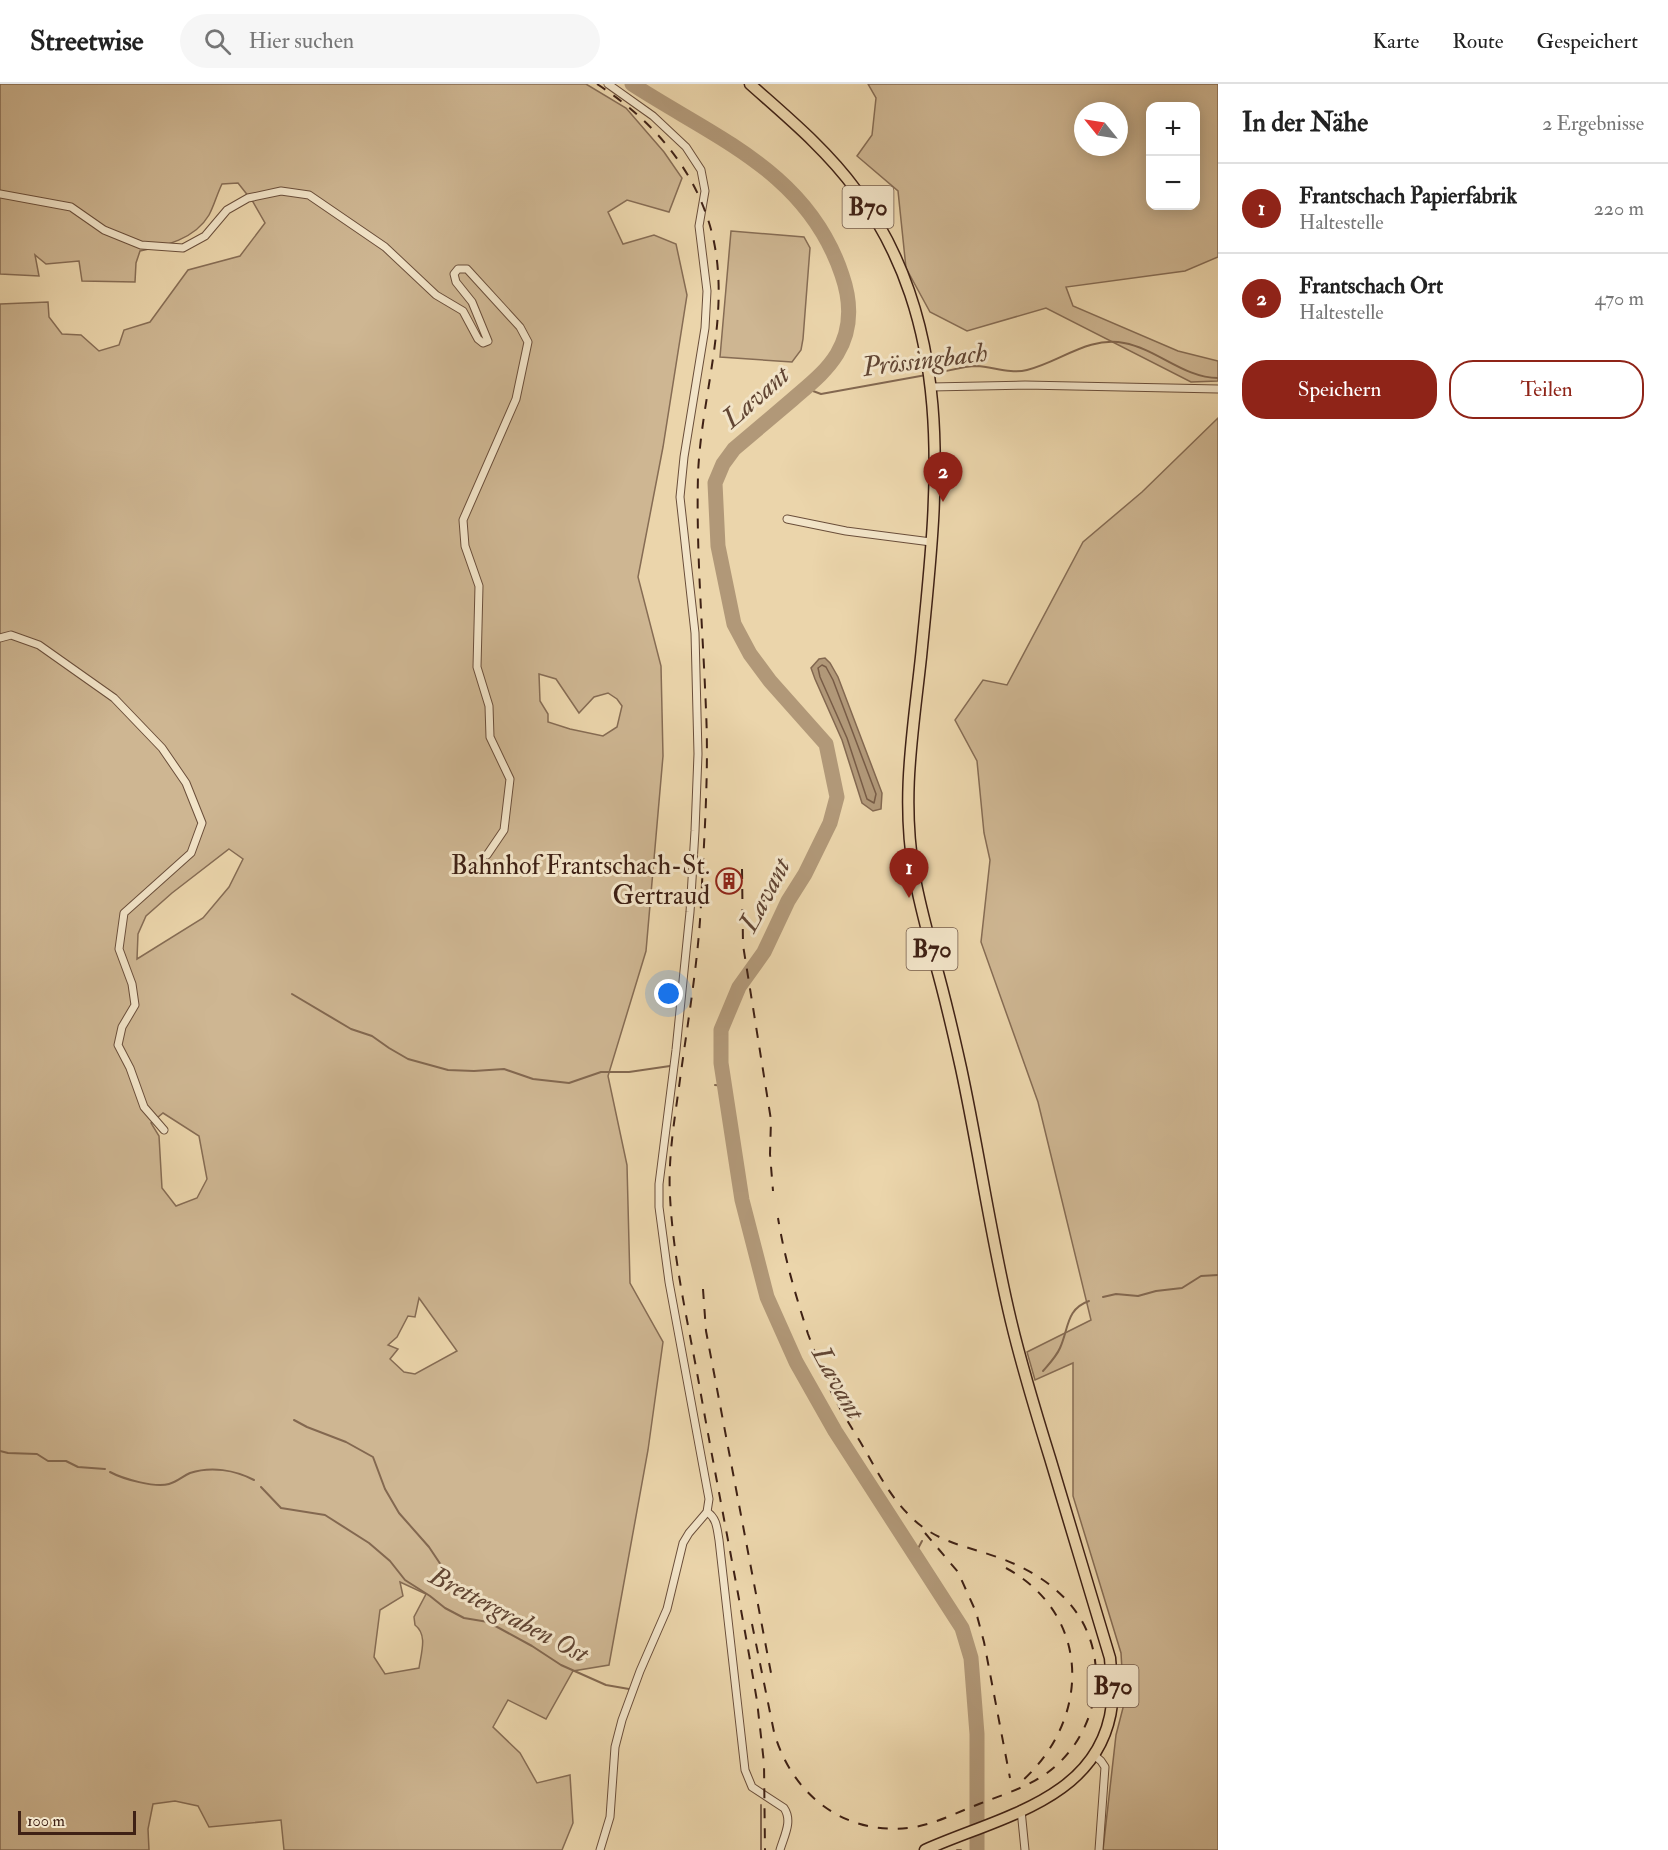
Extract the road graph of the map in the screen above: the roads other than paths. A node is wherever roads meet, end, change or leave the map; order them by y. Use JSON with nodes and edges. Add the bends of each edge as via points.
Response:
{"nodes":[{"id":1,"x":608,"y":84,"type":"edge"},
{"id":2,"x":750,"y":84,"type":"edge"},
{"id":3,"x":0,"y":194,"type":"edge"},
{"id":4,"x":930,"y":384,"type":"junction"},
{"id":5,"x":1218,"y":389,"type":"edge"},
{"id":6,"x":787,"y":519,"type":"dead end"},
{"id":7,"x":932,"y":542,"type":"junction"},
{"id":8,"x":0,"y":638,"type":"edge"},
{"id":9,"x":487,"y":855,"type":"dead end"},
{"id":10,"x":164,"y":1130,"type":"dead end"},
{"id":11,"x":707,"y":1512,"type":"junction"},
{"id":12,"x":1094,"y":1755,"type":"junction"},
{"id":13,"x":1021,"y":1810,"type":"junction"},
{"id":14,"x":600,"y":1850,"type":"edge"},
{"id":15,"x":780,"y":1850,"type":"edge"},
{"id":16,"x":925,"y":1850,"type":"edge"},
{"id":17,"x":1025,"y":1850,"type":"edge"},
{"id":18,"x":1100,"y":1850,"type":"edge"}],
"edges":[{"from":1,"to":11,"type":"street","via":[[653,116],[686,147],[701,170],[705,191],[699,226],[707,291],[705,328],[680,497],[695,633],[695,831],[659,1207],[669,1282],[710,1499]]},
{"from":2,"to":4,"type":"main road","number":"B70","via":[[827,155],[876,219],[906,282]]},
{"from":3,"to":9,"type":"street","via":[[71,207],[104,230],[141,245],[183,248],[205,236],[227,210],[248,198],[281,191],[309,195],[385,247],[436,295],[463,310],[483,343],[488,341],[472,302],[456,282],[454,274],[458,270],[467,269],[520,327],[528,342],[516,399],[463,520],[465,546],[479,586],[477,667],[489,706],[490,737],[510,779],[504,830]]},
{"from":4,"to":5,"type":"street"},
{"from":4,"to":7,"type":"main road","number":"B70","via":[[936,450]]},
{"from":6,"to":7,"type":"street"},
{"from":7,"to":12,"type":"main road","number":"B70","via":[[908,769],[910,851],[969,1105],[1011,1322],[1110,1658],[1110,1719]]},
{"from":8,"to":10,"type":"street","via":[[11,635],[39,645],[114,698],[168,757],[186,783],[202,823],[191,853],[124,912],[119,948],[135,1005],[122,1027],[118,1045],[144,1107]]},
{"from":11,"to":14,"type":"street","via":[[683,1543],[667,1609],[622,1720],[615,1747],[610,1817]]},
{"from":11,"to":15,"type":"street","via":[[715,1521],[719,1539],[745,1770],[752,1787],[787,1813],[788,1824]]},
{"from":12,"to":13,"type":"main road","number":"B70","via":[[1061,1790]]},
{"from":12,"to":18,"type":"street","via":[[1105,1767]]},
{"from":13,"to":16,"type":"main road","number":"B70"},
{"from":13,"to":17,"type":"street"}]}
